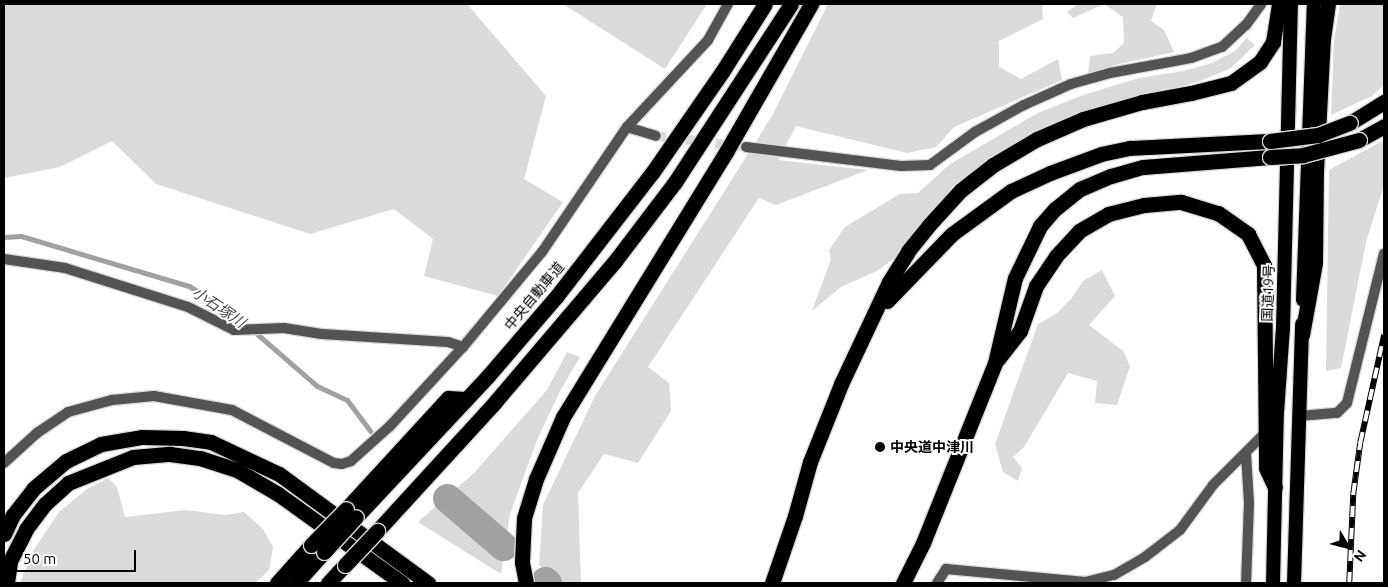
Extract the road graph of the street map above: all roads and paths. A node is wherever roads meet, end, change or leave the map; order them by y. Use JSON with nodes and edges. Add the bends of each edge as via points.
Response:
{"nodes":[{"id":1,"x":728,"y":4,"type":"edge"},
{"id":2,"x":765,"y":4,"type":"edge"},
{"id":3,"x":791,"y":4,"type":"edge"},
{"id":4,"x":811,"y":4,"type":"edge"},
{"id":5,"x":1261,"y":4,"type":"edge"},
{"id":6,"x":1279,"y":4,"type":"edge"},
{"id":7,"x":1292,"y":4,"type":"edge"},
{"id":8,"x":1314,"y":4,"type":"edge"},
{"id":9,"x":1328,"y":4,"type":"edge"},
{"id":10,"x":1384,"y":102,"type":"edge"},
{"id":11,"x":1384,"y":126,"type":"edge"},
{"id":12,"x":627,"y":127,"type":"junction"},
{"id":13,"x":656,"y":136,"type":"tunnel mouth"},
{"id":14,"x":746,"y":147,"type":"tunnel mouth"},
{"id":15,"x":1384,"y":253,"type":"edge"},
{"id":16,"x":4,"y":259,"type":"edge"},
{"id":17,"x":871,"y":319,"type":"junction"},
{"id":18,"x":1302,"y":335,"type":"junction"},
{"id":19,"x":463,"y":347,"type":"junction"},
{"id":20,"x":995,"y":362,"type":"junction"},
{"id":21,"x":1277,"y":413,"type":"junction"},
{"id":22,"x":1300,"y":416,"type":"junction"},
{"id":23,"x":1267,"y":431,"type":"junction"},
{"id":24,"x":1246,"y":454,"type":"junction"},
{"id":25,"x":4,"y":463,"type":"edge"},
{"id":26,"x":1275,"y":487,"type":"junction"},
{"id":27,"x":4,"y":534,"type":"edge"},
{"id":28,"x":318,"y":549,"type":"junction"},
{"id":29,"x":7,"y":583,"type":"edge"},
{"id":30,"x":277,"y":583,"type":"edge"},
{"id":31,"x":296,"y":583,"type":"edge"},
{"id":32,"x":328,"y":583,"type":"edge"},
{"id":33,"x":402,"y":583,"type":"edge"},
{"id":34,"x":428,"y":583,"type":"edge"},
{"id":35,"x":526,"y":583,"type":"edge"},
{"id":36,"x":772,"y":583,"type":"edge"},
{"id":37,"x":903,"y":583,"type":"edge"},
{"id":38,"x":937,"y":583,"type":"edge"},
{"id":39,"x":1246,"y":583,"type":"edge"},
{"id":40,"x":1273,"y":583,"type":"edge"},
{"id":41,"x":1294,"y":583,"type":"edge"}],
"edges":[{"from":1,"to":12,"type":"street","via":[[708,40]]},
{"from":2,"to":28,"type":"highway","name":"中央自動車道","bridge":true,"via":[[652,173],[556,297],[466,399]]},
{"from":3,"to":32,"type":"highway","bridge":true,"via":[[675,182],[615,261],[495,402]]},
{"from":4,"to":35,"type":"highway","via":[[726,152],[563,417],[536,479],[524,518],[522,562]]},
{"from":5,"to":14,"type":"street","via":[[1246,25],[1222,47],[1191,58],[1071,84],[975,132],[930,165],[901,166]]},
{"from":6,"to":17,"type":"highway","via":[[1273,42],[1260,62],[1231,82],[1083,119],[1037,139],[993,165],[961,190],[908,250]]},
{"from":7,"to":21,"type":"highway","name":"国道19号","via":[[1283,318]]},
{"from":8,"to":18,"type":"highway"},
{"from":9,"to":18,"type":"highway","via":[[1323,39],[1315,264]]},
{"from":10,"to":17,"type":"highway","bridge":true,"via":[[1350,123],[1318,135],[1130,148],[1101,154],[1050,173],[1011,191],[952,234],[898,287]]},
{"from":11,"to":20,"type":"highway","bridge":true,"via":[[1358,140],[1303,155],[1143,167],[1080,189],[1040,226],[1027,250],[1015,278]]},
{"from":12,"to":13,"type":"street"},
{"from":12,"to":19,"type":"street","via":[[542,252]]},
{"from":15,"to":22,"type":"street","via":[[1347,402],[1337,413]]},
{"from":16,"to":19,"type":"street","via":[[65,268],[188,307],[234,330],[261,328],[448,342]]},
{"from":17,"to":36,"type":"highway","via":[[810,462]]},
{"from":18,"to":22,"type":"highway"},
{"from":19,"to":25,"type":"street","via":[[390,426],[351,461],[342,464],[326,460],[232,410],[154,396],[112,400],[68,412],[37,433]]},
{"from":20,"to":23,"type":"highway","via":[[1020,331],[1036,286],[1079,231],[1108,214],[1144,205],[1181,202],[1218,213],[1248,234],[1264,266]]},
{"from":20,"to":37,"type":"highway","via":[[923,543]]},
{"from":21,"to":23,"type":"street"},
{"from":21,"to":26,"type":"highway","name":"国道19号"},
{"from":22,"to":41,"type":"highway"},
{"from":23,"to":24,"type":"street"},
{"from":23,"to":26,"type":"highway","via":[[1266,468]]},
{"from":24,"to":38,"type":"street","via":[[1214,486],[1180,530],[1145,557],[1114,575],[1085,582],[946,569]]},
{"from":24,"to":39,"type":"street","via":[[1249,503]]},
{"from":26,"to":40,"type":"highway","name":"国道19号"},
{"from":27,"to":34,"type":"highway","via":[[13,515],[34,488],[66,461],[101,444],[142,437],[182,438],[211,442],[279,474]]},
{"from":28,"to":30,"type":"highway"},
{"from":28,"to":31,"type":"highway","name":"中央自動車道"},
{"from":29,"to":33,"type":"highway","via":[[10,561],[26,529],[45,504],[68,483],[133,457],[170,454],[200,458],[237,470],[278,494]]}]}
